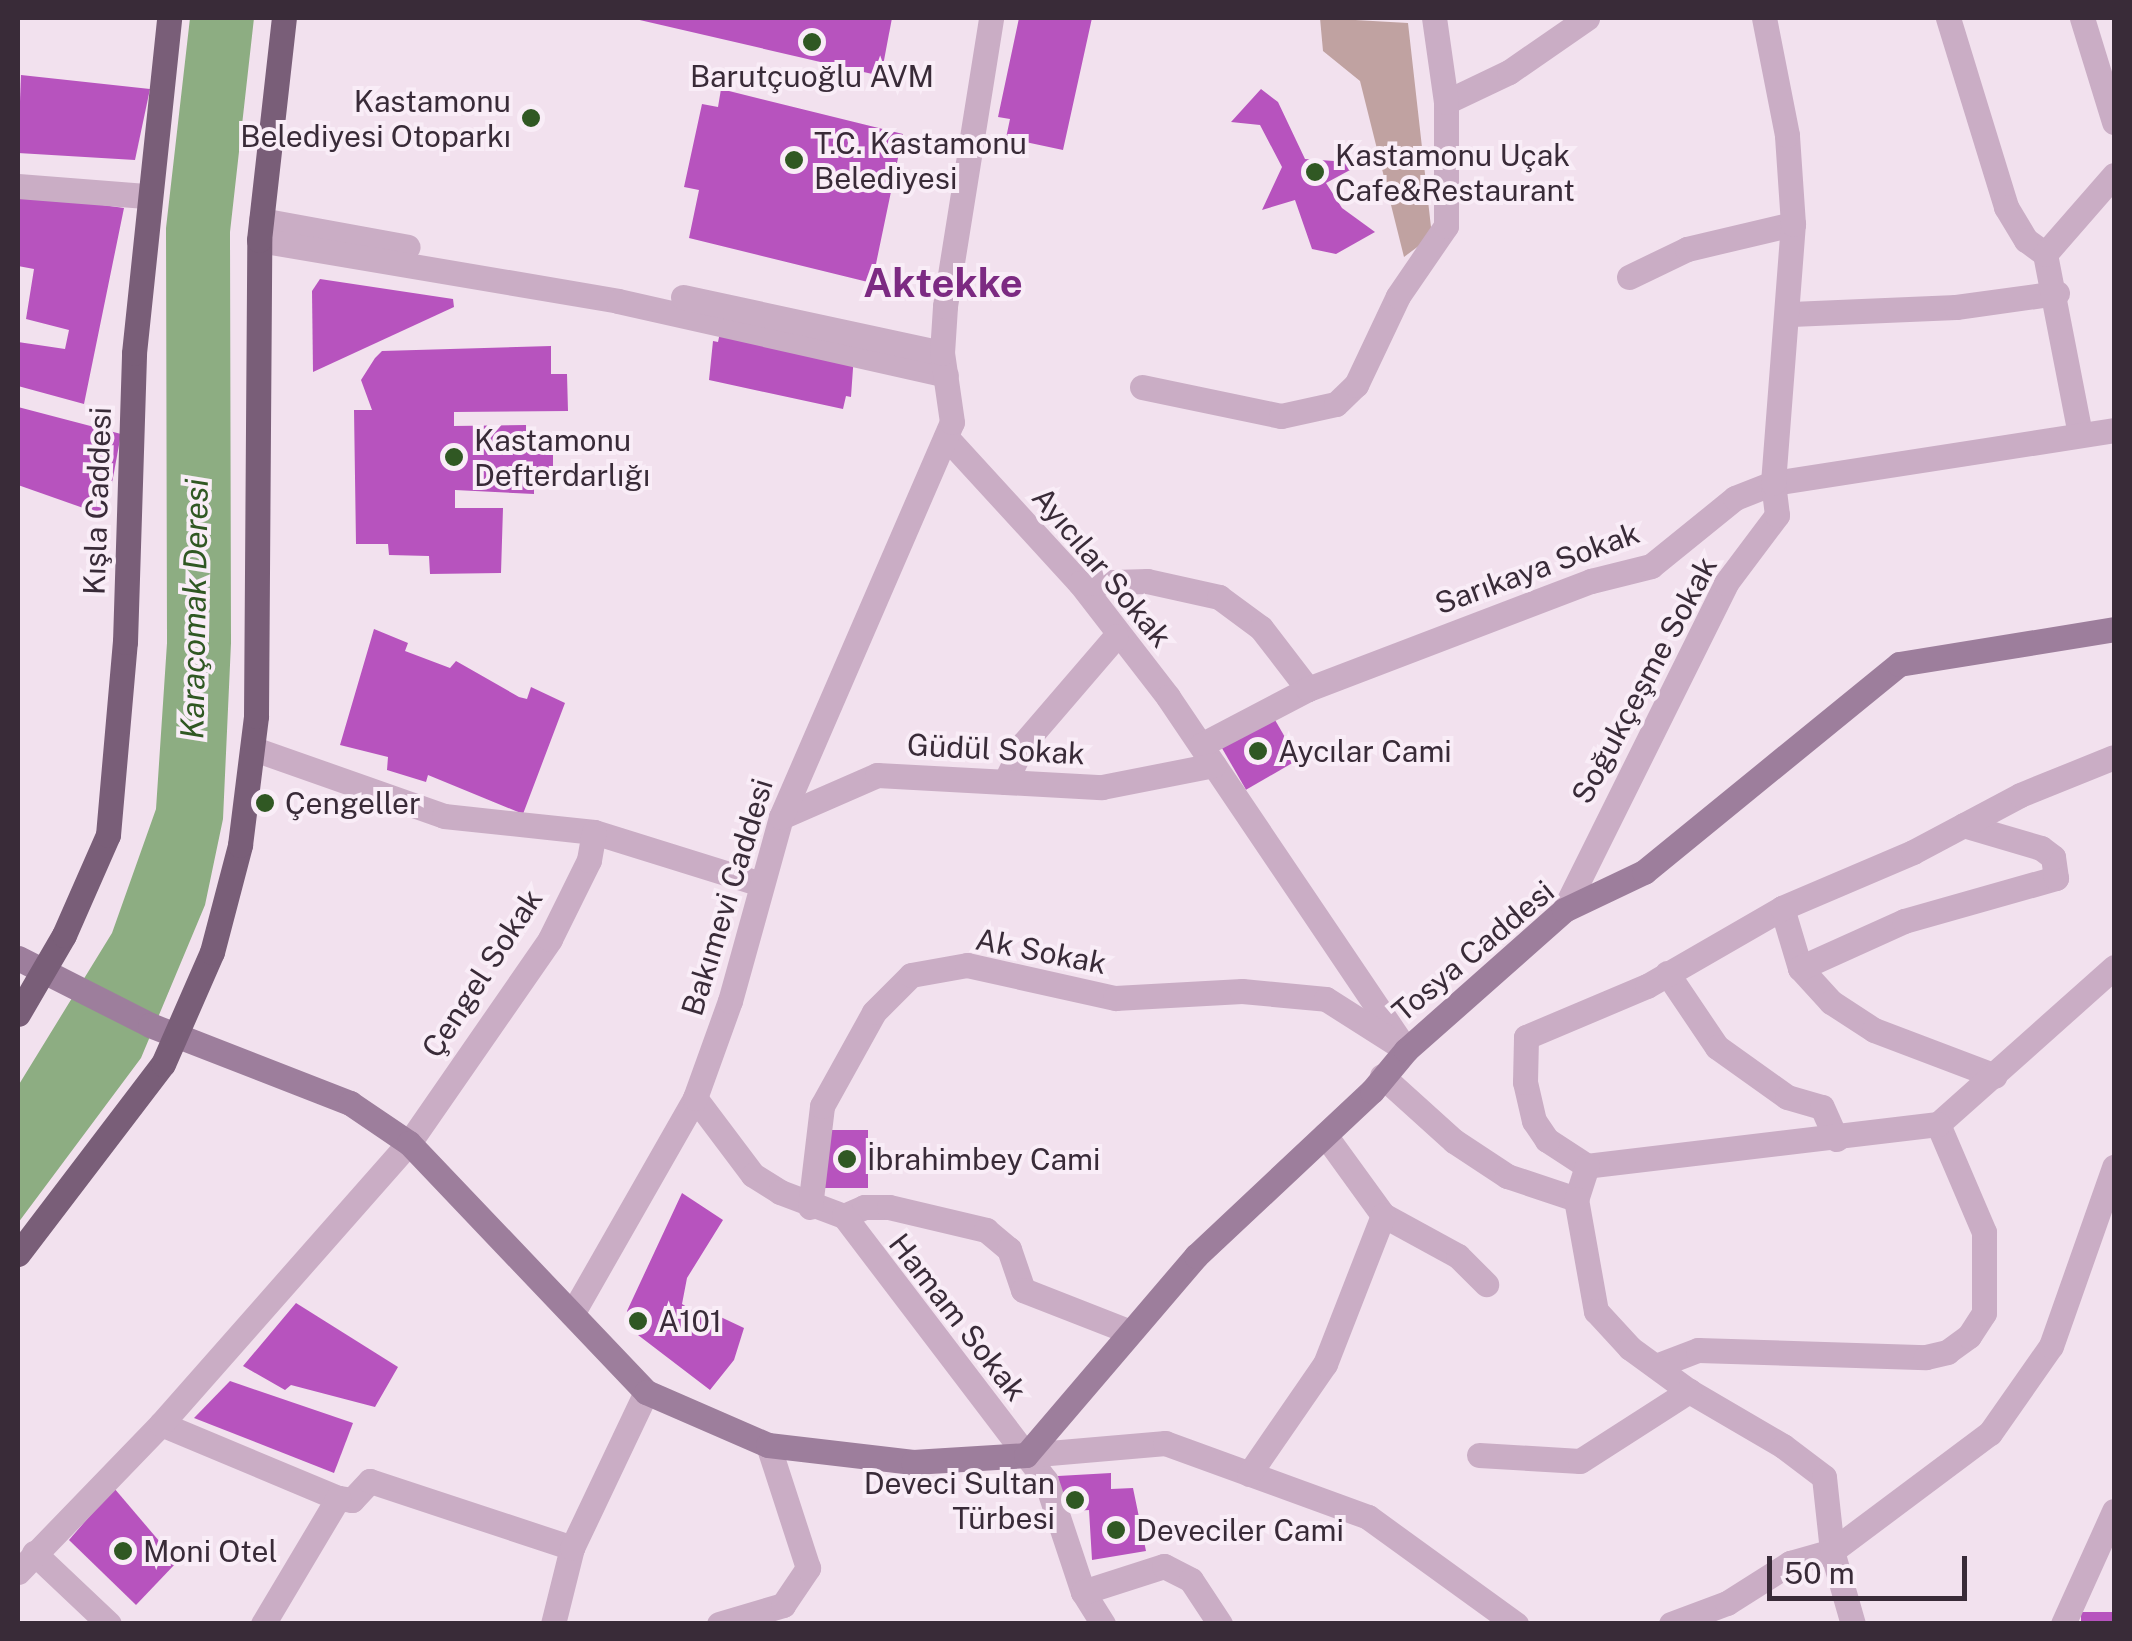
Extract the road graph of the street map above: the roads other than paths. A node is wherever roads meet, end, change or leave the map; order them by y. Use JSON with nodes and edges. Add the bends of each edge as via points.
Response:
{"nodes":[{"id":1,"x":169,"y":18,"type":"edge"},
{"id":2,"x":284,"y":18,"type":"edge"},
{"id":3,"x":991,"y":18,"type":"edge"},
{"id":4,"x":1434,"y":18,"type":"edge"},
{"id":5,"x":1587,"y":18,"type":"edge"},
{"id":6,"x":1764,"y":18,"type":"edge"},
{"id":7,"x":1948,"y":18,"type":"edge"},
{"id":8,"x":2082,"y":18,"type":"edge"},
{"id":9,"x":1446,"y":102,"type":"junction"},
{"id":10,"x":2114,"y":122,"type":"edge"},
{"id":11,"x":2114,"y":175,"type":"edge"},
{"id":12,"x":18,"y":186,"type":"edge"},
{"id":13,"x":146,"y":196,"type":"junction"},
{"id":14,"x":1792,"y":224,"type":"junction"},
{"id":15,"x":260,"y":230,"type":"junction"},
{"id":16,"x":2044,"y":254,"type":"junction"},
{"id":17,"x":1628,"y":276,"type":"dead end"},
{"id":18,"x":2057,"y":293,"type":"junction"},
{"id":19,"x":1790,"y":314,"type":"junction"},
{"id":20,"x":944,"y":364,"type":"junction"},
{"id":21,"x":1142,"y":387,"type":"dead end"},
{"id":22,"x":2114,"y":430,"type":"edge"},
{"id":23,"x":2080,"y":434,"type":"junction"},
{"id":24,"x":946,"y":437,"type":"junction"},
{"id":25,"x":1773,"y":483,"type":"junction"},
{"id":26,"x":1080,"y":583,"type":"junction"},
{"id":27,"x":2114,"y":629,"type":"edge"},
{"id":28,"x":1116,"y":636,"type":"junction"},
{"id":29,"x":1308,"y":689,"type":"junction"},
{"id":30,"x":254,"y":749,"type":"junction"},
{"id":31,"x":1208,"y":755,"type":"junction"},
{"id":32,"x":2114,"y":758,"type":"edge"},
{"id":33,"x":1005,"y":782,"type":"junction"},
{"id":34,"x":781,"y":818,"type":"junction"},
{"id":35,"x":1962,"y":826,"type":"junction"},
{"id":36,"x":594,"y":832,"type":"junction"},
{"id":37,"x":761,"y":884,"type":"junction"},
{"id":38,"x":1782,"y":908,"type":"junction"},
{"id":39,"x":1564,"y":910,"type":"junction"},
{"id":40,"x":18,"y":958,"type":"edge"},
{"id":41,"x":2114,"y":967,"type":"edge"},
{"id":42,"x":1800,"y":968,"type":"junction"},
{"id":43,"x":44,"y":973,"type":"junction"},
{"id":44,"x":1666,"y":973,"type":"junction"},
{"id":45,"x":18,"y":1014,"type":"edge"},
{"id":46,"x":178,"y":1035,"type":"junction"},
{"id":47,"x":1406,"y":1050,"type":"junction"},
{"id":48,"x":1382,"y":1076,"type":"junction"},
{"id":49,"x":1995,"y":1076,"type":"junction"},
{"id":50,"x":695,"y":1098,"type":"junction"},
{"id":51,"x":1938,"y":1124,"type":"junction"},
{"id":52,"x":1326,"y":1135,"type":"junction"},
{"id":53,"x":1836,"y":1139,"type":"junction"},
{"id":54,"x":409,"y":1143,"type":"junction"},
{"id":55,"x":1587,"y":1166,"type":"junction"},
{"id":56,"x":2114,"y":1167,"type":"edge"},
{"id":57,"x":1576,"y":1200,"type":"junction"},
{"id":58,"x":810,"y":1206,"type":"junction"},
{"id":59,"x":1383,"y":1214,"type":"junction"},
{"id":60,"x":844,"y":1216,"type":"junction"},
{"id":61,"x":18,"y":1254,"type":"edge"},
{"id":62,"x":1486,"y":1284,"type":"dead end"},
{"id":63,"x":572,"y":1314,"type":"junction"},
{"id":64,"x":1130,"y":1332,"type":"junction"},
{"id":65,"x":1656,"y":1366,"type":"junction"},
{"id":66,"x":1689,"y":1391,"type":"junction"},
{"id":67,"x":646,"y":1392,"type":"junction"},
{"id":68,"x":161,"y":1424,"type":"junction"},
{"id":69,"x":768,"y":1445,"type":"junction"},
{"id":70,"x":1026,"y":1455,"type":"junction"},
{"id":71,"x":1479,"y":1455,"type":"dead end"},
{"id":72,"x":1249,"y":1474,"type":"junction"},
{"id":73,"x":338,"y":1498,"type":"junction"},
{"id":74,"x":2114,"y":1511,"type":"edge"},
{"id":75,"x":572,"y":1548,"type":"junction"},
{"id":76,"x":1832,"y":1550,"type":"junction"},
{"id":77,"x":26,"y":1563,"type":"edge"},
{"id":78,"x":1084,"y":1592,"type":"junction"},
{"id":79,"x":2062,"y":1621,"type":"edge"},
{"id":80,"x":735,"y":1622,"type":"edge"},
{"id":81,"x":108,"y":1624,"type":"edge"},
{"id":82,"x":263,"y":1624,"type":"edge"},
{"id":83,"x":553,"y":1624,"type":"edge"},
{"id":84,"x":1103,"y":1624,"type":"edge"},
{"id":85,"x":1220,"y":1624,"type":"edge"},
{"id":86,"x":1516,"y":1624,"type":"edge"},
{"id":87,"x":1671,"y":1624,"type":"edge"},
{"id":88,"x":1854,"y":1624,"type":"edge"}],
"edges":[{"from":1,"to":13,"type":"main road","name":"Kışla Caddesi"},
{"from":2,"to":15,"type":"main road"},
{"from":3,"to":20,"type":"street","name":"Bakımevi Caddesi","via":[[962,180]]},
{"from":4,"to":9,"type":"street"},
{"from":5,"to":9,"type":"street","via":[[1508,72]]},
{"from":6,"to":14,"type":"street","name":"Soğukçeşme Sokak","via":[[1787,135]]},
{"from":7,"to":16,"type":"street","via":[[2006,207],[2026,240]]},
{"from":8,"to":10,"type":"street"},
{"from":9,"to":21,"type":"street","via":[[1446,226],[1398,296],[1356,386],[1336,404],[1281,416]]},
{"from":11,"to":16,"type":"street"},
{"from":12,"to":13,"type":"street"},
{"from":13,"to":43,"type":"main road","name":"Kışla Caddesi","via":[[125,642],[108,835]]},
{"from":14,"to":17,"type":"street","via":[[1687,249]]},
{"from":14,"to":19,"type":"street","name":"Soğukçeşme Sokak"},
{"from":15,"to":20,"type":"street","via":[[763,312]]},
{"from":15,"to":30,"type":"main road"},
{"from":16,"to":18,"type":"street"},
{"from":18,"to":19,"type":"street","via":[[1956,306]]},
{"from":18,"to":23,"type":"street"},
{"from":19,"to":25,"type":"street","name":"Soğukçeşme Sokak"},
{"from":20,"to":24,"type":"street","name":"Bakımevi Caddesi","via":[[952,422]]},
{"from":22,"to":23,"type":"street","name":"Sarıkaya Sokak"},
{"from":23,"to":25,"type":"street","name":"Sarıkaya Sokak"},
{"from":24,"to":26,"type":"street","name":"Ayıcılar Sokak"},
{"from":24,"to":34,"type":"street","name":"Bakımevi Caddesi"},
{"from":25,"to":29,"type":"street","name":"Sarıkaya Sokak","via":[[1734,498],[1650,566],[1591,581]]},
{"from":25,"to":39,"type":"street","name":"Soğukçeşme Sokak","via":[[1776,515],[1726,583]]},
{"from":26,"to":28,"type":"street","name":"Ayıcılar Sokak"},
{"from":26,"to":29,"type":"street","via":[[1147,581],[1220,597],[1261,628]]},
{"from":27,"to":39,"type":"main road","name":"Tosya Caddesi","via":[[1898,664],[1644,872]]},
{"from":28,"to":31,"type":"street","name":"Ayıcılar Sokak"},
{"from":28,"to":33,"type":"street","via":[[1024,743]]},
{"from":29,"to":31,"type":"street"},
{"from":30,"to":36,"type":"street","via":[[444,816]]},
{"from":30,"to":46,"type":"main road","via":[[226,906]]},
{"from":31,"to":33,"type":"street","name":"Güdül Sokak","via":[[1102,787]]},
{"from":31,"to":47,"type":"street","name":"Ayıcılar Sokak"},
{"from":32,"to":35,"type":"street"},
{"from":33,"to":34,"type":"street","name":"Güdül Sokak","via":[[877,776]]},
{"from":34,"to":37,"type":"street","name":"Bakımevi Caddesi"},
{"from":35,"to":38,"type":"street"},
{"from":35,"to":42,"type":"street","via":[[2041,848],[2053,857],[2056,878],[1904,920]]},
{"from":36,"to":37,"type":"street"},
{"from":36,"to":54,"type":"street","name":"Çengel Sokak","via":[[589,860],[550,939]]},
{"from":37,"to":50,"type":"street","name":"Bakımevi Caddesi"},
{"from":38,"to":42,"type":"street"},
{"from":38,"to":44,"type":"street"},
{"from":39,"to":47,"type":"main road","name":"Tosya Caddesi"},
{"from":40,"to":43,"type":"main road"},
{"from":41,"to":49,"type":"street"},
{"from":42,"to":49,"type":"street","via":[[1831,1002],[1874,1030]]},
{"from":43,"to":45,"type":"main road","name":"Kışla Caddesi"},
{"from":43,"to":46,"type":"main road"},
{"from":44,"to":53,"type":"street","via":[[1717,1047],[1787,1097],[1822,1107]]},
{"from":44,"to":55,"type":"street","via":[[1526,1036],[1525,1082],[1534,1121],[1547,1140]]},
{"from":46,"to":54,"type":"main road","via":[[350,1104]]},
{"from":46,"to":61,"type":"main road","via":[[100,1154]]},
{"from":47,"to":48,"type":"main road","name":"Tosya Caddesi"},
{"from":47,"to":58,"type":"street","name":"Ak Sokak","via":[[1326,1000],[1242,991],[1115,998],[968,965],[911,975],[874,1012],[822,1106]]},
{"from":48,"to":52,"type":"main road","name":"Tosya Caddesi"},
{"from":48,"to":57,"type":"street","via":[[1454,1141],[1507,1176]]},
{"from":49,"to":51,"type":"street"},
{"from":50,"to":58,"type":"street","via":[[753,1175]]},
{"from":50,"to":63,"type":"street","name":"Bakımevi Caddesi"},
{"from":51,"to":53,"type":"street"},
{"from":51,"to":65,"type":"street","via":[[1984,1232],[1984,1313],[1969,1336],[1947,1352],[1926,1356],[1698,1350]]},
{"from":52,"to":59,"type":"street"},
{"from":52,"to":64,"type":"main road","name":"Tosya Caddesi","via":[[1196,1256]]},
{"from":53,"to":55,"type":"street"},
{"from":54,"to":63,"type":"main road"},
{"from":54,"to":68,"type":"street","name":"Çengel Sokak"},
{"from":55,"to":57,"type":"street"},
{"from":56,"to":76,"type":"street","via":[[2051,1346],[2019,1396],[1990,1433]]},
{"from":57,"to":65,"type":"street","via":[[1596,1311]]},
{"from":58,"to":60,"type":"street"},
{"from":59,"to":62,"type":"street","via":[[1458,1256]]},
{"from":59,"to":72,"type":"street","via":[[1326,1364]]},
{"from":60,"to":64,"type":"street","via":[[864,1206],[889,1207],[986,1230],[1010,1249],[1024,1290]]},
{"from":60,"to":70,"type":"street","name":"Hamam Sokak"},
{"from":63,"to":67,"type":"main road"},
{"from":64,"to":70,"type":"main road","name":"Tosya Caddesi"},
{"from":65,"to":66,"type":"street"},
{"from":66,"to":71,"type":"street","via":[[1580,1461]]},
{"from":66,"to":76,"type":"street","via":[[1824,1478]]},
{"from":67,"to":69,"type":"main road"},
{"from":67,"to":75,"type":"street"},
{"from":68,"to":73,"type":"street"},
{"from":68,"to":77,"type":"street","name":"Çengel Sokak"},
{"from":69,"to":70,"type":"main road","via":[[913,1462]]},
{"from":69,"to":80,"type":"street","via":[[808,1568],[783,1605]]},
{"from":70,"to":72,"type":"street","via":[[1166,1443]]},
{"from":70,"to":78,"type":"street","name":"Hamam Sokak","via":[[1046,1481]]},
{"from":72,"to":86,"type":"street","via":[[1368,1517]]},
{"from":73,"to":75,"type":"street","via":[[352,1500],[370,1482]]},
{"from":73,"to":82,"type":"street"},
{"from":74,"to":79,"type":"street"},
{"from":75,"to":83,"type":"street"},
{"from":76,"to":87,"type":"street","via":[[1790,1563],[1726,1603]]},
{"from":76,"to":88,"type":"street"},
{"from":77,"to":81,"type":"street"},
{"from":78,"to":84,"type":"street","name":"Hamam Sokak"},
{"from":78,"to":85,"type":"street","via":[[1164,1566],[1191,1580]]}]}
